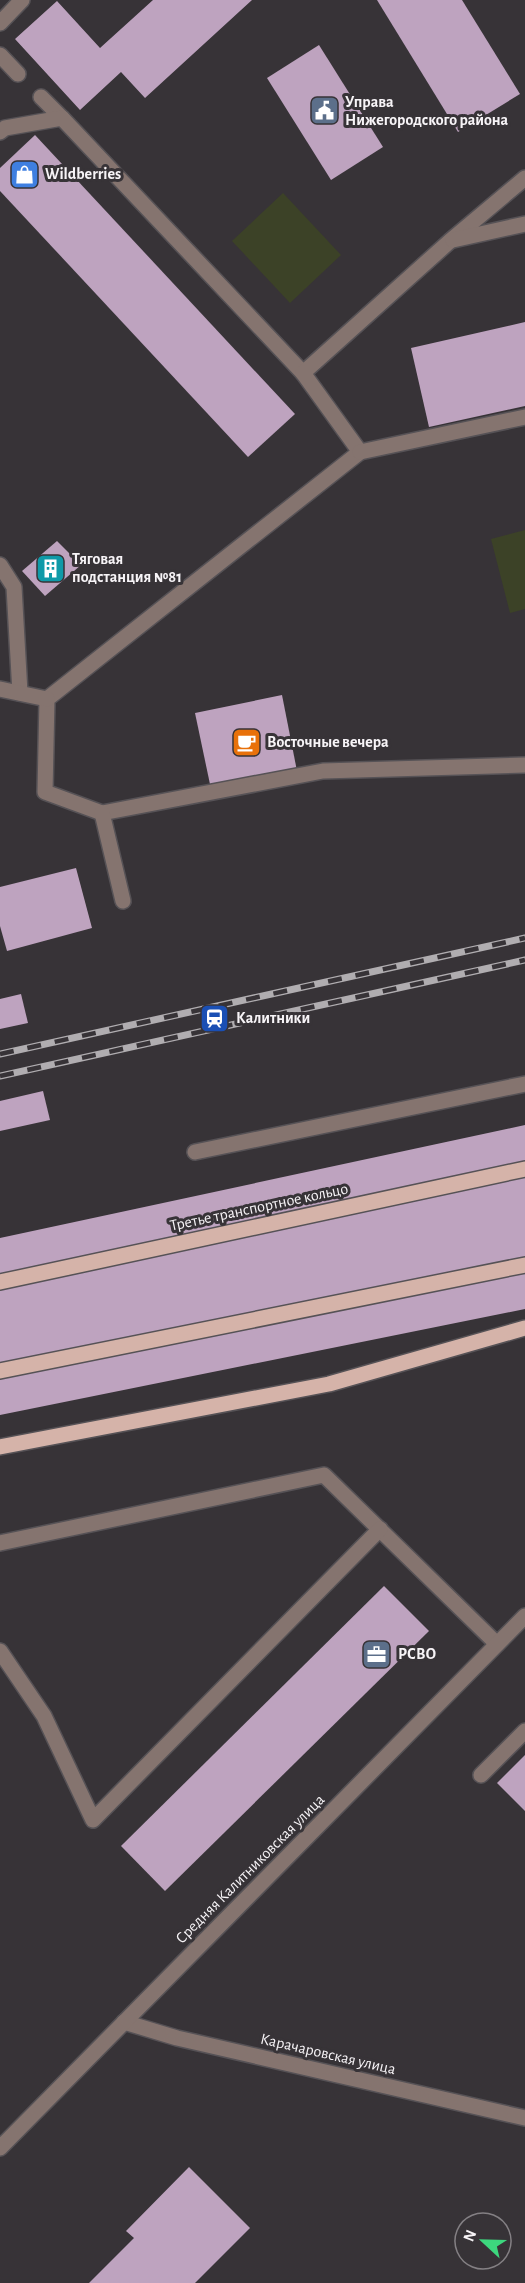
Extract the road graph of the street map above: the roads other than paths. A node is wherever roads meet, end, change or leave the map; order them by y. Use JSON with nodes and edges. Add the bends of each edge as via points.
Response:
{"nodes":[{"id":1,"x":22,"y":0,"type":"edge"},
{"id":2,"x":0,"y":23,"type":"edge"},
{"id":3,"x":0,"y":55,"type":"edge"},
{"id":4,"x":18,"y":74,"type":"dead end"},
{"id":5,"x":41,"y":97,"type":"dead end"},
{"id":6,"x":62,"y":118,"type":"junction"},
{"id":7,"x":0,"y":132,"type":"edge"},
{"id":8,"x":525,"y":178,"type":"edge"},
{"id":9,"x":525,"y":224,"type":"edge"},
{"id":10,"x":450,"y":241,"type":"junction"},
{"id":11,"x":303,"y":374,"type":"junction"},
{"id":12,"x":525,"y":417,"type":"edge"},
{"id":13,"x":360,"y":452,"type":"junction"},
{"id":14,"x":0,"y":565,"type":"edge"},
{"id":15,"x":0,"y":689,"type":"edge"},
{"id":16,"x":20,"y":693,"type":"junction"},
{"id":17,"x":46,"y":699,"type":"junction"},
{"id":18,"x":525,"y":765,"type":"edge"},
{"id":19,"x":102,"y":813,"type":"junction"},
{"id":20,"x":123,"y":901,"type":"dead end"},
{"id":21,"x":525,"y":1084,"type":"edge"},
{"id":22,"x":195,"y":1152,"type":"dead end"},
{"id":23,"x":525,"y":1169,"type":"edge"},
{"id":24,"x":525,"y":1265,"type":"edge"},
{"id":25,"x":0,"y":1282,"type":"edge"},
{"id":26,"x":525,"y":1328,"type":"edge"},
{"id":27,"x":0,"y":1371,"type":"edge"},
{"id":28,"x":0,"y":1447,"type":"edge"},
{"id":29,"x":380,"y":1528,"type":"junction"},
{"id":30,"x":0,"y":1543,"type":"edge"},
{"id":31,"x":525,"y":1616,"type":"edge"},
{"id":32,"x":497,"y":1644,"type":"junction"},
{"id":33,"x":0,"y":1651,"type":"edge"},
{"id":34,"x":525,"y":1731,"type":"edge"},
{"id":35,"x":481,"y":1775,"type":"dead end"},
{"id":36,"x":124,"y":2022,"type":"junction"},
{"id":37,"x":525,"y":2118,"type":"edge"},
{"id":38,"x":0,"y":2148,"type":"edge"}],
"edges":[{"from":1,"to":2,"type":"street"},
{"from":3,"to":4,"type":"street"},
{"from":5,"to":6,"type":"street"},
{"from":6,"to":7,"type":"street"},
{"from":6,"to":11,"type":"street"},
{"from":8,"to":10,"type":"street"},
{"from":9,"to":10,"type":"street"},
{"from":10,"to":11,"type":"street"},
{"from":11,"to":13,"type":"street"},
{"from":12,"to":13,"type":"street"},
{"from":13,"to":17,"type":"street"},
{"from":14,"to":16,"type":"street","via":[[14,587]]},
{"from":15,"to":16,"type":"street"},
{"from":16,"to":17,"type":"street"},
{"from":17,"to":19,"type":"street","via":[[45,792]]},
{"from":18,"to":19,"type":"street","via":[[323,771]]},
{"from":19,"to":20,"type":"street"},
{"from":21,"to":22,"type":"street"},
{"from":23,"to":25,"type":"main road","name":"Третье транспортное кольцо"},
{"from":24,"to":27,"type":"main road"},
{"from":26,"to":28,"type":"main road","via":[[329,1384]]},
{"from":29,"to":30,"type":"street","via":[[324,1475]]},
{"from":29,"to":32,"type":"street"},
{"from":29,"to":33,"type":"street","via":[[93,1820],[44,1716]]},
{"from":31,"to":32,"type":"street","name":"Средняя Калитниковская улица"},
{"from":32,"to":36,"type":"street","name":"Средняя Калитниковская улица"},
{"from":34,"to":35,"type":"street"},
{"from":36,"to":37,"type":"street","name":"Карачаровская улица"},
{"from":36,"to":38,"type":"street","name":"Средняя Калитниковская улица"}]}
